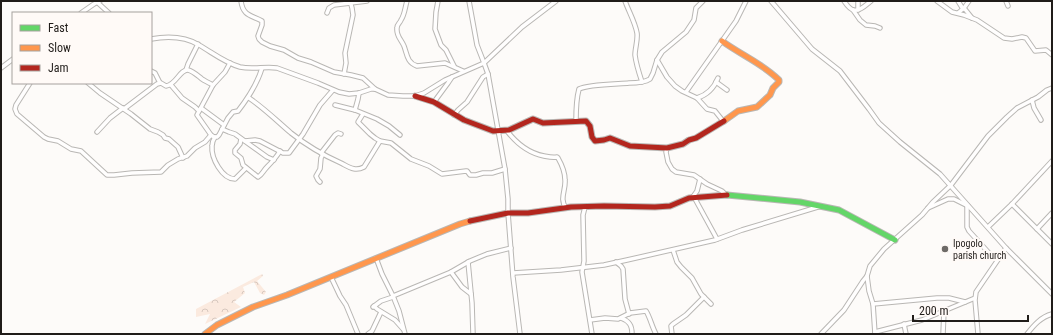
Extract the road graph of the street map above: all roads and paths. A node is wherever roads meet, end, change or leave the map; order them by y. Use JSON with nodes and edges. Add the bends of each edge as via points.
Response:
{"nodes":[{"id":1,"x":242,"y":1,"type":"edge"},
{"id":2,"x":367,"y":1,"type":"edge"},
{"id":3,"x":407,"y":1,"type":"edge"},
{"id":4,"x":438,"y":1,"type":"edge"},
{"id":5,"x":469,"y":1,"type":"edge"},
{"id":6,"x":556,"y":1,"type":"edge"},
{"id":7,"x":625,"y":1,"type":"edge"},
{"id":8,"x":703,"y":1,"type":"edge"},
{"id":9,"x":746,"y":1,"type":"edge"},
{"id":10,"x":771,"y":1,"type":"edge"},
{"id":11,"x":844,"y":1,"type":"edge"},
{"id":12,"x":858,"y":1,"type":"edge"},
{"id":13,"x":871,"y":1,"type":"edge"},
{"id":14,"x":937,"y":1,"type":"edge"},
{"id":15,"x":958,"y":1,"type":"edge"},
{"id":16,"x":968,"y":1,"type":"edge"},
{"id":17,"x":1006,"y":1,"type":"edge"},
{"id":18,"x":99,"y":2,"type":"edge"},
{"id":19,"x":350,"y":2,"type":"edge"},
{"id":20,"x":552,"y":3,"type":"edge"},
{"id":21,"x":1008,"y":6,"type":"dead end"},
{"id":22,"x":964,"y":9,"type":"junction"},
{"id":23,"x":853,"y":10,"type":"junction"},
{"id":24,"x":858,"y":10,"type":"junction"},
{"id":25,"x":82,"y":12,"type":"edge"},
{"id":26,"x":108,"y":12,"type":"edge"},
{"id":27,"x":327,"y":13,"type":"dead end"},
{"id":28,"x":958,"y":13,"type":"junction"},
{"id":29,"x":972,"y":18,"type":"junction"},
{"id":30,"x":880,"y":28,"type":"dead end"},
{"id":31,"x":152,"y":39,"type":"edge"},
{"id":32,"x":722,"y":41,"type":"junction"},
{"id":33,"x":198,"y":44,"type":"junction"},
{"id":34,"x":1052,"y":55,"type":"edge"},
{"id":35,"x":12,"y":60,"type":"edge"},
{"id":36,"x":657,"y":60,"type":"junction"},
{"id":37,"x":230,"y":63,"type":"junction"},
{"id":38,"x":484,"y":63,"type":"junction"},
{"id":39,"x":454,"y":67,"type":"junction"},
{"id":40,"x":1,"y":68,"type":"edge"},
{"id":41,"x":262,"y":68,"type":"junction"},
{"id":42,"x":186,"y":70,"type":"junction"},
{"id":43,"x":463,"y":71,"type":"junction"},
{"id":44,"x":152,"y":72,"type":"edge"},
{"id":45,"x":344,"y":74,"type":"junction"},
{"id":46,"x":488,"y":74,"type":"junction"},
{"id":47,"x":452,"y":77,"type":"junction"},
{"id":48,"x":642,"y":82,"type":"junction"},
{"id":49,"x":160,"y":83,"type":"junction"},
{"id":50,"x":29,"y":84,"type":"edge"},
{"id":51,"x":89,"y":84,"type":"edge"},
{"id":52,"x":171,"y":85,"type":"junction"},
{"id":53,"x":213,"y":85,"type":"junction"},
{"id":54,"x":1052,"y":88,"type":"edge"},
{"id":55,"x":375,"y":89,"type":"junction"},
{"id":56,"x":333,"y":90,"type":"junction"},
{"id":57,"x":727,"y":90,"type":"dead end"},
{"id":58,"x":686,"y":92,"type":"junction"},
{"id":59,"x":359,"y":93,"type":"junction"},
{"id":60,"x":415,"y":96,"type":"junction"},
{"id":61,"x":248,"y":98,"type":"junction"},
{"id":62,"x":697,"y":98,"type":"junction"},
{"id":63,"x":1032,"y":100,"type":"junction"},
{"id":64,"x":434,"y":102,"type":"junction"},
{"id":65,"x":335,"y":105,"type":"dead end"},
{"id":66,"x":123,"y":108,"type":"junction"},
{"id":67,"x":200,"y":109,"type":"junction"},
{"id":68,"x":355,"y":110,"type":"junction"},
{"id":69,"x":363,"y":114,"type":"junction"},
{"id":70,"x":454,"y":115,"type":"junction"},
{"id":71,"x":1041,"y":120,"type":"dead end"},
{"id":72,"x":576,"y":121,"type":"junction"},
{"id":73,"x":722,"y":121,"type":"junction"},
{"id":74,"x":223,"y":127,"type":"junction"},
{"id":75,"x":507,"y":131,"type":"junction"},
{"id":76,"x":97,"y":132,"type":"dead end"},
{"id":77,"x":498,"y":132,"type":"junction"},
{"id":78,"x":341,"y":134,"type":"dead end"},
{"id":79,"x":211,"y":135,"type":"junction"},
{"id":80,"x":400,"y":135,"type":"dead end"},
{"id":81,"x":215,"y":137,"type":"junction"},
{"id":82,"x":300,"y":139,"type":"junction"},
{"id":83,"x":243,"y":140,"type":"junction"},
{"id":84,"x":380,"y":141,"type":"junction"},
{"id":85,"x":667,"y":148,"type":"junction"},
{"id":86,"x":280,"y":151,"type":"junction"},
{"id":87,"x":322,"y":153,"type":"junction"},
{"id":88,"x":182,"y":158,"type":"junction"},
{"id":89,"x":274,"y":160,"type":"junction"},
{"id":90,"x":1052,"y":161,"type":"edge"},
{"id":91,"x":246,"y":168,"type":"junction"},
{"id":92,"x":505,"y":169,"type":"junction"},
{"id":93,"x":700,"y":179,"type":"junction"},
{"id":94,"x":320,"y":182,"type":"dead end"},
{"id":95,"x":951,"y":185,"type":"junction"},
{"id":96,"x":726,"y":195,"type":"junction"},
{"id":97,"x":693,"y":197,"type":"junction"},
{"id":98,"x":1012,"y":204,"type":"junction"},
{"id":99,"x":821,"y":206,"type":"junction"},
{"id":100,"x":968,"y":206,"type":"junction"},
{"id":101,"x":585,"y":207,"type":"junction"},
{"id":102,"x":566,"y":208,"type":"junction"},
{"id":103,"x":927,"y":209,"type":"junction"},
{"id":104,"x":508,"y":213,"type":"junction"},
{"id":105,"x":1052,"y":213,"type":"edge"},
{"id":106,"x":988,"y":227,"type":"junction"},
{"id":107,"x":1037,"y":229,"type":"junction"},
{"id":108,"x":717,"y":239,"type":"junction"},
{"id":109,"x":895,"y":240,"type":"junction"},
{"id":110,"x":1052,"y":244,"type":"edge"},
{"id":111,"x":511,"y":248,"type":"junction"},
{"id":112,"x":1006,"y":248,"type":"junction"},
{"id":113,"x":673,"y":250,"type":"junction"},
{"id":114,"x":376,"y":258,"type":"junction"},
{"id":115,"x":997,"y":260,"type":"junction"},
{"id":116,"x":468,"y":262,"type":"junction"},
{"id":117,"x":616,"y":262,"type":"junction"},
{"id":118,"x":583,"y":267,"type":"junction"},
{"id":119,"x":451,"y":272,"type":"junction"},
{"id":120,"x":513,"y":273,"type":"junction"},
{"id":121,"x":867,"y":276,"type":"junction"},
{"id":122,"x":331,"y":277,"type":"junction"},
{"id":123,"x":470,"y":294,"type":"junction"},
{"id":124,"x":1052,"y":294,"type":"edge"},
{"id":125,"x":393,"y":296,"type":"junction"},
{"id":126,"x":704,"y":297,"type":"junction"},
{"id":127,"x":975,"y":298,"type":"junction"},
{"id":128,"x":965,"y":302,"type":"junction"},
{"id":129,"x":711,"y":304,"type":"dead end"},
{"id":130,"x":873,"y":304,"type":"junction"},
{"id":131,"x":944,"y":310,"type":"junction"},
{"id":132,"x":381,"y":312,"type":"junction"},
{"id":133,"x":629,"y":314,"type":"junction"},
{"id":134,"x":1052,"y":314,"type":"edge"},
{"id":135,"x":621,"y":318,"type":"junction"},
{"id":136,"x":590,"y":320,"type":"junction"},
{"id":137,"x":904,"y":324,"type":"junction"},
{"id":138,"x":405,"y":333,"type":"edge"},
{"id":139,"x":875,"y":333,"type":"edge"},
{"id":140,"x":205,"y":334,"type":"edge"},
{"id":141,"x":358,"y":334,"type":"edge"},
{"id":142,"x":368,"y":334,"type":"edge"},
{"id":143,"x":473,"y":334,"type":"edge"},
{"id":144,"x":520,"y":334,"type":"edge"},
{"id":145,"x":592,"y":334,"type":"edge"},
{"id":146,"x":632,"y":334,"type":"edge"},
{"id":147,"x":656,"y":334,"type":"edge"},
{"id":148,"x":672,"y":334,"type":"edge"},
{"id":149,"x":821,"y":334,"type":"edge"},
{"id":150,"x":906,"y":334,"type":"edge"},
{"id":151,"x":943,"y":334,"type":"edge"},
{"id":152,"x":978,"y":334,"type":"edge"},
{"id":153,"x":1027,"y":334,"type":"edge"}],
"edges":[{"from":1,"to":45,"type":"street","via":[[245,12],[262,21],[258,36],[260,40],[298,58]]},
{"from":2,"to":19,"type":"street"},
{"from":3,"to":39,"type":"street","via":[[397,28],[398,37],[408,59],[417,66],[442,63]]},
{"from":4,"to":39,"type":"street","via":[[435,29]]},
{"from":5,"to":38,"type":"street","via":[[477,44]]},
{"from":6,"to":20,"type":"street"},
{"from":7,"to":48,"type":"street","via":[[635,23],[635,54]]},
{"from":8,"to":36,"type":"street","via":[[696,8],[694,20],[689,28],[662,52]]},
{"from":9,"to":32,"type":"street"},
{"from":10,"to":95,"type":"street","via":[[812,49],[840,71],[879,123]]},
{"from":11,"to":23,"type":"street"},
{"from":12,"to":24,"type":"street"},
{"from":13,"to":24,"type":"street"},
{"from":14,"to":28,"type":"street","via":[[952,12]]},
{"from":15,"to":22,"type":"street"},
{"from":16,"to":22,"type":"street"},
{"from":17,"to":21,"type":"street"},
{"from":18,"to":25,"type":"street"},
{"from":18,"to":26,"type":"street"},
{"from":19,"to":27,"type":"street","via":[[332,6]]},
{"from":19,"to":45,"type":"street","via":[[353,15]]},
{"from":20,"to":38,"type":"street"},
{"from":22,"to":28,"type":"street"},
{"from":22,"to":29,"type":"street"},
{"from":23,"to":24,"type":"street"},
{"from":23,"to":30,"type":"street","via":[[866,25]]},
{"from":28,"to":29,"type":"street"},
{"from":29,"to":34,"type":"street","via":[[1004,38],[1026,38],[1035,51],[1046,50]]},
{"from":31,"to":33,"type":"street","via":[[173,37]]},
{"from":32,"to":58,"type":"street"},
{"from":32,"to":73,"type":"street","via":[[755,61],[779,82],[757,107],[738,111]]},
{"from":33,"to":37,"type":"street"},
{"from":33,"to":42,"type":"street"},
{"from":35,"to":40,"type":"street"},
{"from":36,"to":48,"type":"street","via":[[652,77]]},
{"from":36,"to":58,"type":"street","via":[[670,81]]},
{"from":37,"to":41,"type":"street","via":[[245,68]]},
{"from":37,"to":53,"type":"street"},
{"from":38,"to":43,"type":"street"},
{"from":38,"to":46,"type":"street"},
{"from":39,"to":43,"type":"street"},
{"from":41,"to":56,"type":"street","via":[[277,68]]},
{"from":41,"to":61,"type":"street","via":[[257,84]]},
{"from":42,"to":52,"type":"street"},
{"from":42,"to":53,"type":"street"},
{"from":43,"to":47,"type":"street"},
{"from":44,"to":49,"type":"street"},
{"from":45,"to":55,"type":"street","via":[[363,78]]},
{"from":46,"to":70,"type":"street"},
{"from":46,"to":77,"type":"street"},
{"from":47,"to":60,"type":"street"},
{"from":47,"to":64,"type":"street"},
{"from":48,"to":72,"type":"street","via":[[579,89]]},
{"from":49,"to":52,"type":"street"},
{"from":49,"to":66,"type":"street"},
{"from":50,"to":88,"type":"street","via":[[16,105],[17,114],[44,137],[83,152],[107,175],[161,172]]},
{"from":51,"to":66,"type":"street"},
{"from":52,"to":67,"type":"street","via":[[182,98]]},
{"from":53,"to":67,"type":"street"},
{"from":54,"to":63,"type":"street"},
{"from":55,"to":59,"type":"street"},
{"from":55,"to":60,"type":"street","via":[[388,95]]},
{"from":56,"to":59,"type":"street","via":[[349,94]]},
{"from":56,"to":82,"type":"street","via":[[320,105]]},
{"from":57,"to":62,"type":"street","via":[[717,80],[704,96]]},
{"from":58,"to":62,"type":"street"},
{"from":59,"to":68,"type":"street"},
{"from":60,"to":64,"type":"street"},
{"from":61,"to":74,"type":"street","via":[[238,111],[230,115]]},
{"from":61,"to":82,"type":"street"},
{"from":62,"to":73,"type":"street","via":[[707,109],[715,111]]},
{"from":63,"to":71,"type":"street"},
{"from":63,"to":95,"type":"street","via":[[1017,108],[988,136]]},
{"from":64,"to":70,"type":"street"},
{"from":65,"to":68,"type":"street"},
{"from":66,"to":76,"type":"street"},
{"from":66,"to":88,"type":"street","via":[[150,129],[163,134],[177,146]]},
{"from":67,"to":74,"type":"street"},
{"from":67,"to":79,"type":"street","via":[[197,116]]},
{"from":68,"to":69,"type":"street"},
{"from":69,"to":80,"type":"street","via":[[382,121]]},
{"from":69,"to":84,"type":"street","via":[[358,122]]},
{"from":70,"to":77,"type":"street"},
{"from":72,"to":75,"type":"street","via":[[550,124],[531,120]]},
{"from":72,"to":85,"type":"street","via":[[586,121],[589,124],[595,141],[610,138],[626,145]]},
{"from":73,"to":85,"type":"street","via":[[696,138]]},
{"from":74,"to":81,"type":"street"},
{"from":74,"to":83,"type":"street"},
{"from":75,"to":77,"type":"street"},
{"from":75,"to":102,"type":"street","via":[[525,149],[558,158],[565,178],[562,196]]},
{"from":77,"to":92,"type":"street"},
{"from":78,"to":87,"type":"street","via":[[335,135]]},
{"from":79,"to":81,"type":"street"},
{"from":79,"to":88,"type":"street"},
{"from":81,"to":91,"type":"street","via":[[212,144],[213,155],[226,176],[235,179]]},
{"from":82,"to":86,"type":"street","via":[[289,153]]},
{"from":82,"to":87,"type":"street"},
{"from":83,"to":86,"type":"street","via":[[260,141]]},
{"from":83,"to":89,"type":"street"},
{"from":83,"to":91,"type":"street","via":[[235,152]]},
{"from":84,"to":87,"type":"street","via":[[364,167],[360,169],[349,167]]},
{"from":84,"to":92,"type":"street","via":[[391,143],[415,161],[444,174],[467,171],[474,176]]},
{"from":85,"to":93,"type":"street","via":[[667,158],[672,169]]},
{"from":86,"to":89,"type":"street"},
{"from":87,"to":94,"type":"street","via":[[320,169],[316,176]]},
{"from":89,"to":91,"type":"street","via":[[260,177]]},
{"from":90,"to":98,"type":"street"},
{"from":92,"to":104,"type":"street"},
{"from":93,"to":96,"type":"street"},
{"from":93,"to":97,"type":"street"},
{"from":95,"to":100,"type":"street"},
{"from":95,"to":103,"type":"street"},
{"from":96,"to":97,"type":"street"},
{"from":96,"to":99,"type":"street"},
{"from":97,"to":101,"type":"street","via":[[670,206]]},
{"from":97,"to":108,"type":"street"},
{"from":98,"to":106,"type":"street"},
{"from":98,"to":107,"type":"street"},
{"from":99,"to":108,"type":"street"},
{"from":99,"to":109,"type":"street","via":[[844,212]]},
{"from":100,"to":103,"type":"street","via":[[948,199]]},
{"from":100,"to":106,"type":"street"},
{"from":100,"to":115,"type":"street","via":[[969,231]]},
{"from":101,"to":102,"type":"street"},
{"from":101,"to":118,"type":"street"},
{"from":102,"to":104,"type":"street"},
{"from":103,"to":109,"type":"street"},
{"from":104,"to":111,"type":"street"},
{"from":104,"to":114,"type":"street","via":[[460,224]]},
{"from":105,"to":107,"type":"street"},
{"from":106,"to":112,"type":"street"},
{"from":107,"to":110,"type":"street"},
{"from":108,"to":113,"type":"street"},
{"from":109,"to":121,"type":"street","via":[[870,266]]},
{"from":111,"to":116,"type":"street"},
{"from":111,"to":120,"type":"street"},
{"from":112,"to":115,"type":"street"},
{"from":112,"to":124,"type":"street"},
{"from":113,"to":117,"type":"street"},
{"from":113,"to":126,"type":"street","via":[[677,262],[692,278]]},
{"from":114,"to":122,"type":"street"},
{"from":114,"to":125,"type":"street","via":[[384,281]]},
{"from":115,"to":127,"type":"street","via":[[978,288]]},
{"from":116,"to":119,"type":"street"},
{"from":116,"to":123,"type":"street"},
{"from":117,"to":118,"type":"street"},
{"from":117,"to":133,"type":"street","via":[[623,269]]},
{"from":118,"to":120,"type":"street"},
{"from":118,"to":136,"type":"street"},
{"from":119,"to":123,"type":"street"},
{"from":119,"to":125,"type":"street"},
{"from":120,"to":144,"type":"street"},
{"from":121,"to":130,"type":"street"},
{"from":121,"to":149,"type":"street","via":[[844,310]]},
{"from":122,"to":140,"type":"street","via":[[253,307]]},
{"from":122,"to":141,"type":"street"},
{"from":123,"to":143,"type":"street"},
{"from":125,"to":132,"type":"street","via":[[373,307]]},
{"from":125,"to":138,"type":"street"},
{"from":126,"to":129,"type":"street"},
{"from":126,"to":148,"type":"street","via":[[671,326]]},
{"from":127,"to":128,"type":"street"},
{"from":127,"to":152,"type":"street"},
{"from":128,"to":130,"type":"street","via":[[937,298]]},
{"from":128,"to":131,"type":"street"},
{"from":130,"to":139,"type":"street"},
{"from":131,"to":137,"type":"street","via":[[922,320]]},
{"from":131,"to":151,"type":"street"},
{"from":132,"to":138,"type":"street","via":[[394,320]]},
{"from":132,"to":142,"type":"street"},
{"from":133,"to":135,"type":"street"},
{"from":133,"to":147,"type":"street","via":[[646,311]]},
{"from":134,"to":153,"type":"street","via":[[1039,320]]},
{"from":135,"to":136,"type":"street"},
{"from":135,"to":146,"type":"street","via":[[630,324]]},
{"from":136,"to":145,"type":"street"},
{"from":137,"to":139,"type":"street"},
{"from":137,"to":150,"type":"street"}]}
